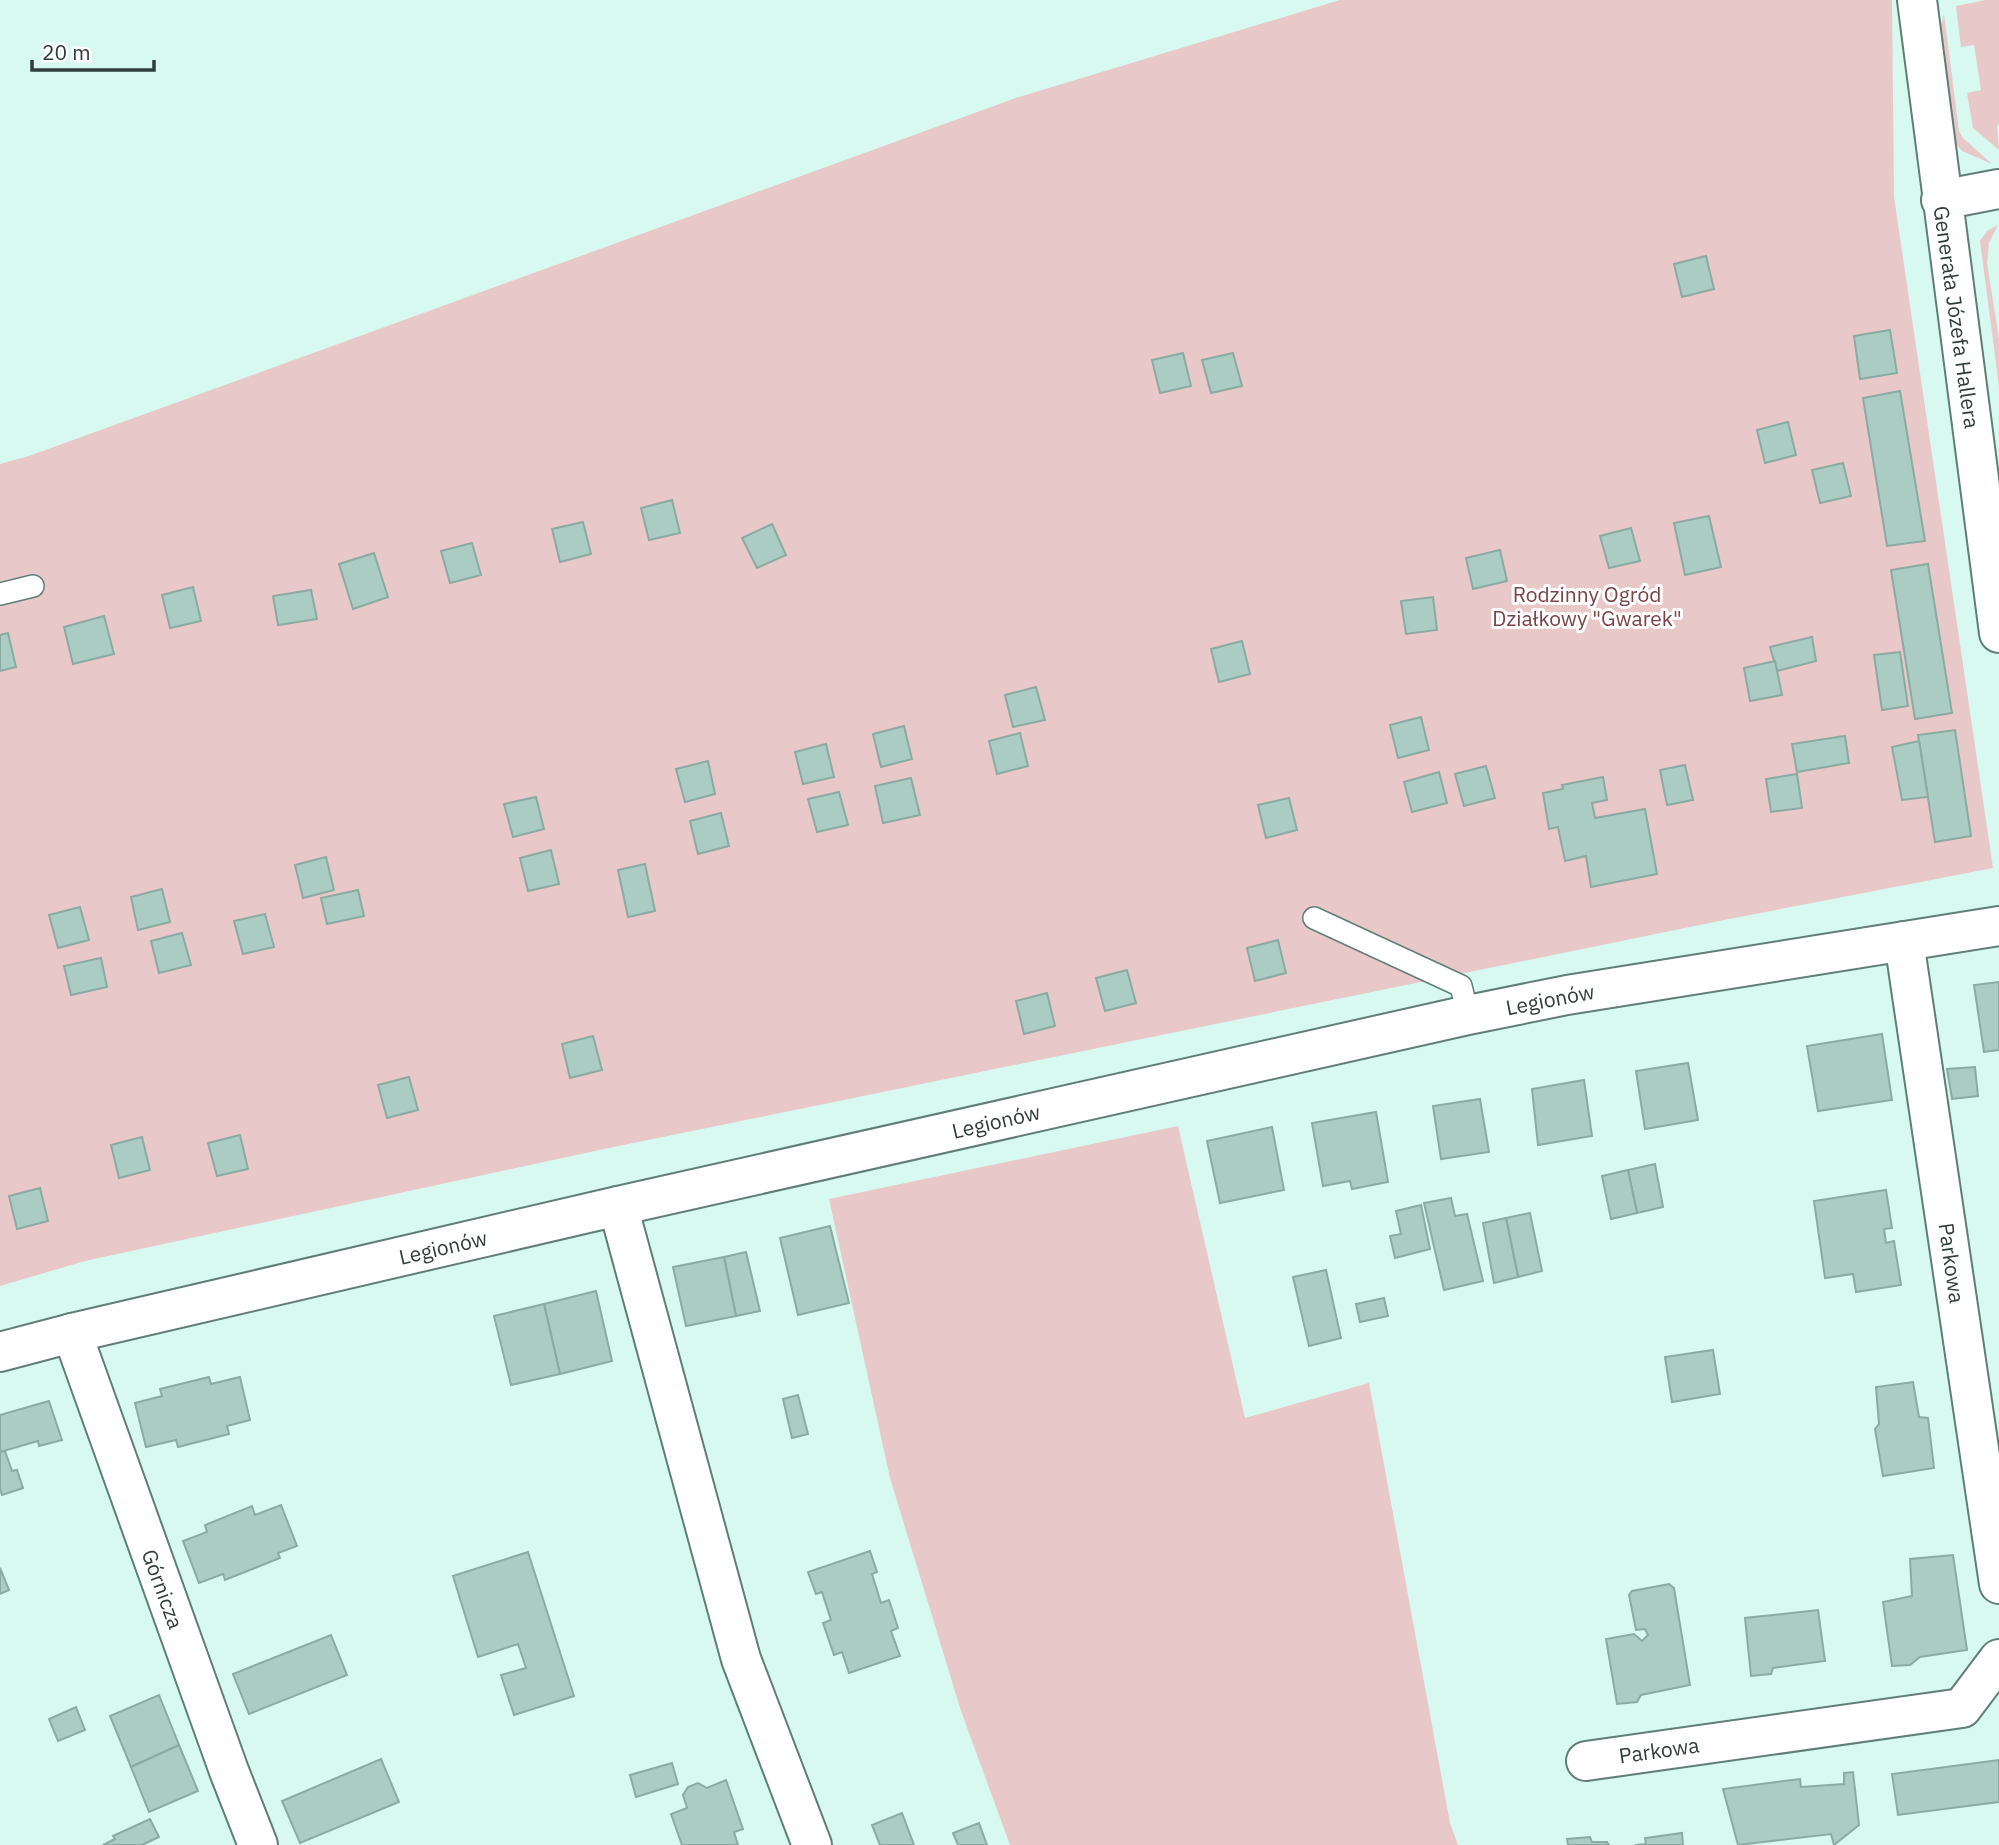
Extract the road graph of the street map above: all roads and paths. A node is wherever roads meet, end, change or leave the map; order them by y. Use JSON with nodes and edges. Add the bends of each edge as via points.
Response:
{"nodes":[{"id":1,"x":1917,"y":0,"type":"edge"},
{"id":2,"x":1999,"y":190,"type":"edge"},
{"id":3,"x":1941,"y":200,"type":"junction"},
{"id":4,"x":33,"y":586,"type":"dead end"},
{"id":5,"x":0,"y":594,"type":"edge"},
{"id":6,"x":1999,"y":633,"type":"edge"},
{"id":7,"x":1314,"y":918,"type":"dead end"},
{"id":8,"x":1999,"y":926,"type":"edge"},
{"id":9,"x":1904,"y":941,"type":"junction"},
{"id":10,"x":1468,"y":1015,"type":"junction"},
{"id":11,"x":618,"y":1206,"type":"junction"},
{"id":12,"x":72,"y":1333,"type":"junction"},
{"id":13,"x":0,"y":1352,"type":"edge"},
{"id":14,"x":1999,"y":1584,"type":"edge"},
{"id":15,"x":1999,"y":1659,"type":"edge"},
{"id":16,"x":1586,"y":1760,"type":"dead end"},
{"id":17,"x":258,"y":1845,"type":"edge"},
{"id":18,"x":812,"y":1845,"type":"edge"}],
"edges":[{"from":1,"to":3,"type":"street","name":"Generała Józefa Hallera"},
{"from":2,"to":3,"type":"street"},
{"from":3,"to":6,"type":"street","name":"Generała Józefa Hallera"},
{"from":4,"to":5,"type":"lane"},
{"from":7,"to":10,"type":"lane","via":[[1461,986]]},
{"from":8,"to":9,"type":"street","name":"Legionów"},
{"from":9,"to":10,"type":"street","name":"Legionów"},
{"from":9,"to":14,"type":"street","name":"Parkowa"},
{"from":10,"to":11,"type":"street","name":"Legionów"},
{"from":11,"to":12,"type":"street","name":"Legionów"},
{"from":11,"to":18,"type":"street","via":[[741,1659]]},
{"from":12,"to":13,"type":"street","name":"Legionów"},
{"from":12,"to":17,"type":"street","name":"Górnicza"},
{"from":15,"to":16,"type":"street","name":"Parkowa","via":[[1962,1707]]}]}
